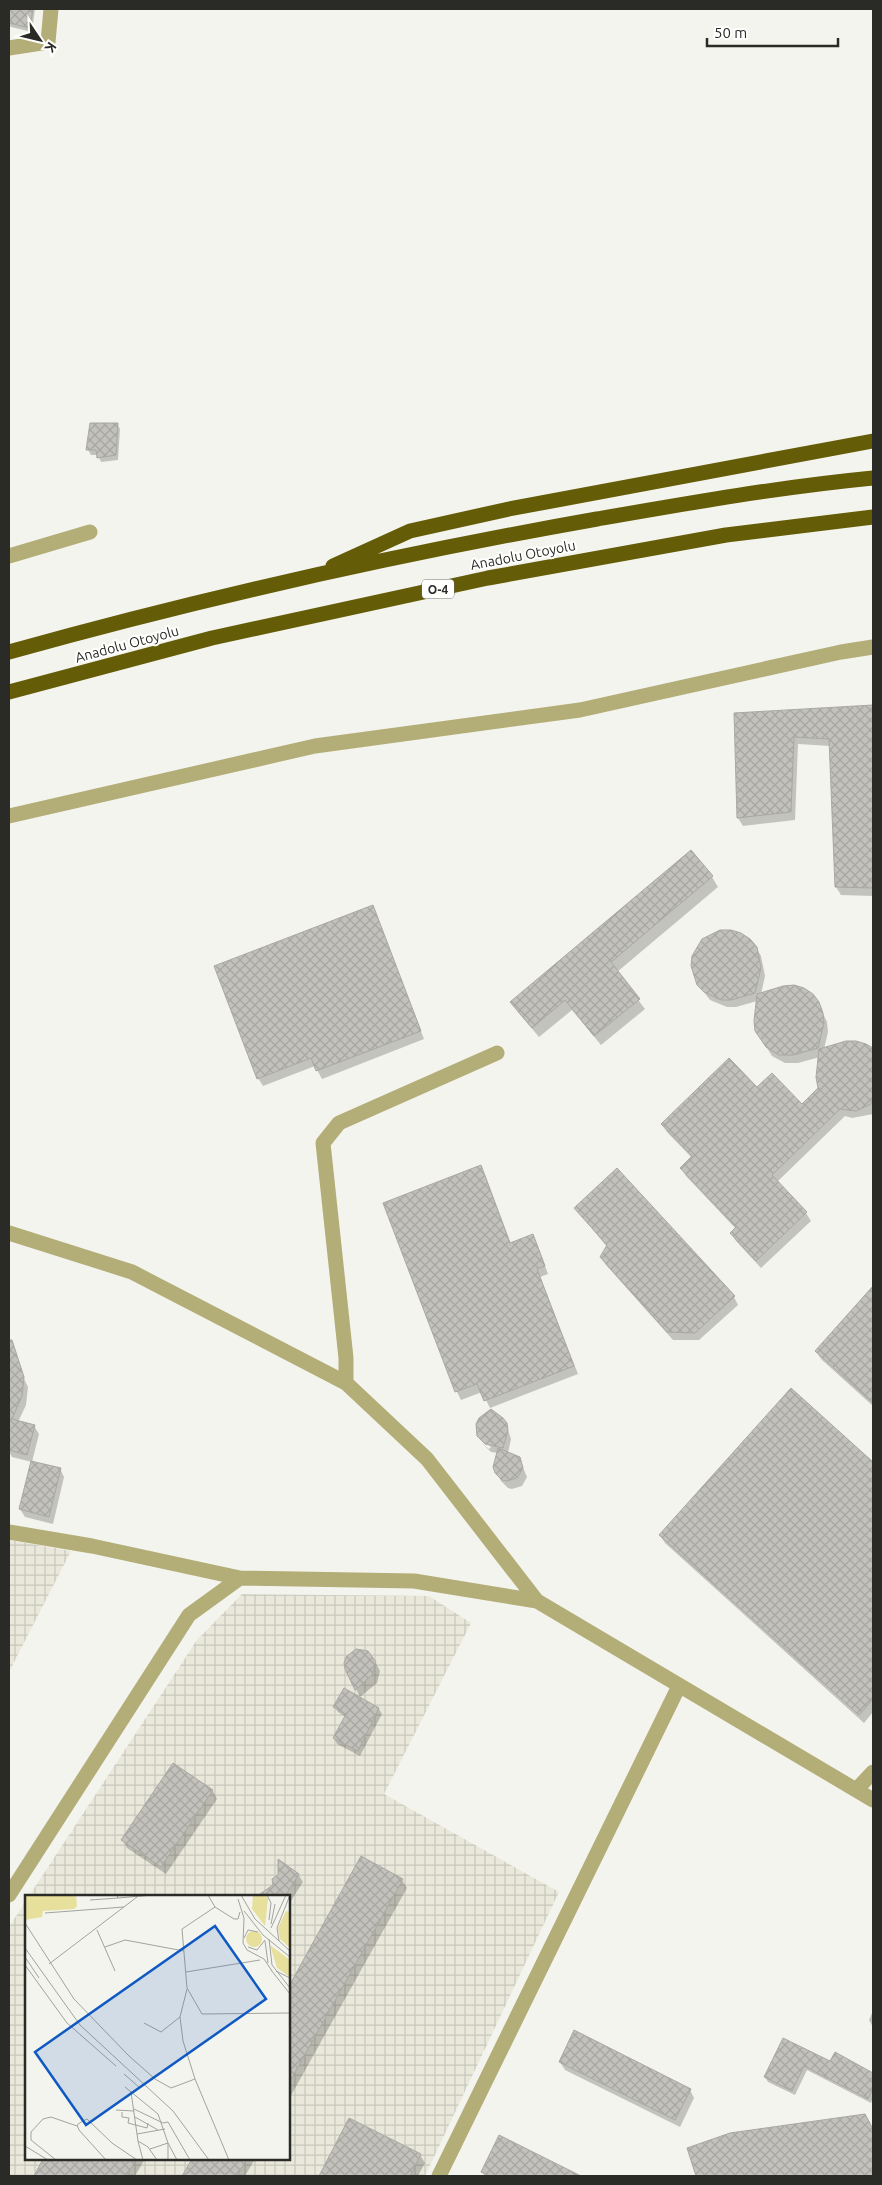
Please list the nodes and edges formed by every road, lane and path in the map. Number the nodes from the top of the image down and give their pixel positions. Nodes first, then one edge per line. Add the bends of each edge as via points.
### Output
1 (52, 9) edge
2 (9, 48) edge
3 (873, 441) edge
4 (873, 478) edge
5 (873, 517) edge
6 (90, 532) dead end
7 (10, 554) edge
8 (307, 578) junction
9 (873, 647) edge
10 (9, 652) edge
11 (9, 692) edge
12 (9, 816) edge
13 (497, 1052) dead end
14 (9, 1233) edge
15 (346, 1384) junction
16 (9, 1532) edge
17 (240, 1578) junction
18 (537, 1601) junction
19 (679, 1686) junction
20 (873, 1772) edge
21 (856, 1790) junction
22 (873, 1800) edge
23 (9, 1895) edge
24 (439, 2176) edge

1 - 2 street via 48,42
3 - 8 highway via 509,509 410,531
4 - 8 highway, Anadolu Otoyolu via 730,496 494,537
5 - 11 highway, Anadolu Otoyolu / O-4 via 726,535 488,578 212,638
6 - 7 street
8 - 10 highway, Anadolu Otoyolu via 106,625
9 - 12 street via 580,710 315,746
13 - 15 street via 340,1123 323,1143
14 - 15 street via 132,1272
15 - 18 street via 427,1458
16 - 17 street
17 - 18 street via 414,1581
17 - 23 street via 188,1615
18 - 19 street
19 - 21 street
19 - 24 street
20 - 21 street
21 - 22 street

